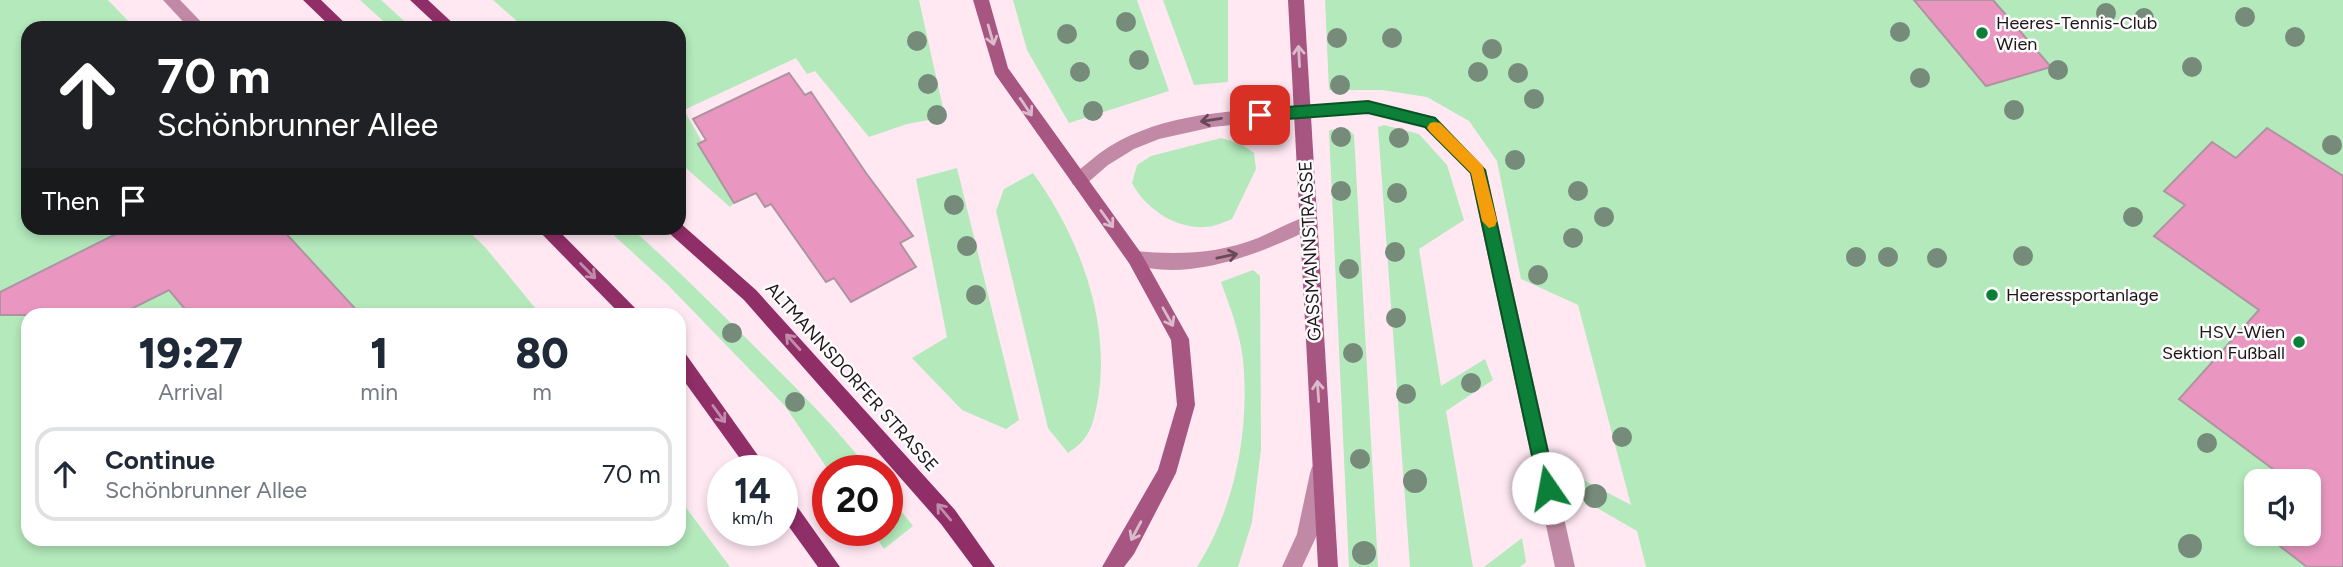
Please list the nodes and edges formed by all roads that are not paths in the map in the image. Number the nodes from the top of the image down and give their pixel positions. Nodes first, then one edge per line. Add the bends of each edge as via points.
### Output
1 (171, 0) edge
2 (311, 0) edge
3 (418, 0) edge
4 (981, 0) edge
5 (1296, 0) edge
6 (192, 21) edge
7 (334, 21) edge
8 (442, 21) edge
9 (1303, 112) junction
10 (1079, 180) junction
11 (1307, 223) junction
12 (552, 235) edge
13 (683, 235) edge
14 (1135, 257) junction
15 (626, 308) edge
16 (686, 369) edge
17 (748, 455) edge
18 (1322, 460) junction
19 (798, 523) edge
20 (830, 567) edge
21 (985, 567) edge
22 (1112, 567) edge
23 (1292, 567) edge
24 (1328, 567) edge
25 (1565, 567) edge

1 - 6 street
2 - 7 main road
3 - 8 main road
4 -> 10 street via 1001,69
9 -> 5 street, GASSMANNSTRASSE
9 -> 10 street via 1177,125 1142,137
9 - 11 street, GASSMANNSTRASSE
9 - 25 street via 1368,107 1429,122 1478,170
10 -> 14 street
14 -> 11 street via 1188,262 1231,256
18 -> 11 street, GASSMANNSTRASSE
12 -> 15 main road
21 -> 13 main road, ALTMANNSDORFER STRASSE via 948,517 750,295
14 -> 22 street via 1180,339 1186,405 1167,473
16 -> 17 main road
18 - 23 street, GASSMANNSTRASSE via 1307,535
18 - 24 street, GASSMANNSTRASSE
19 - 20 main road

